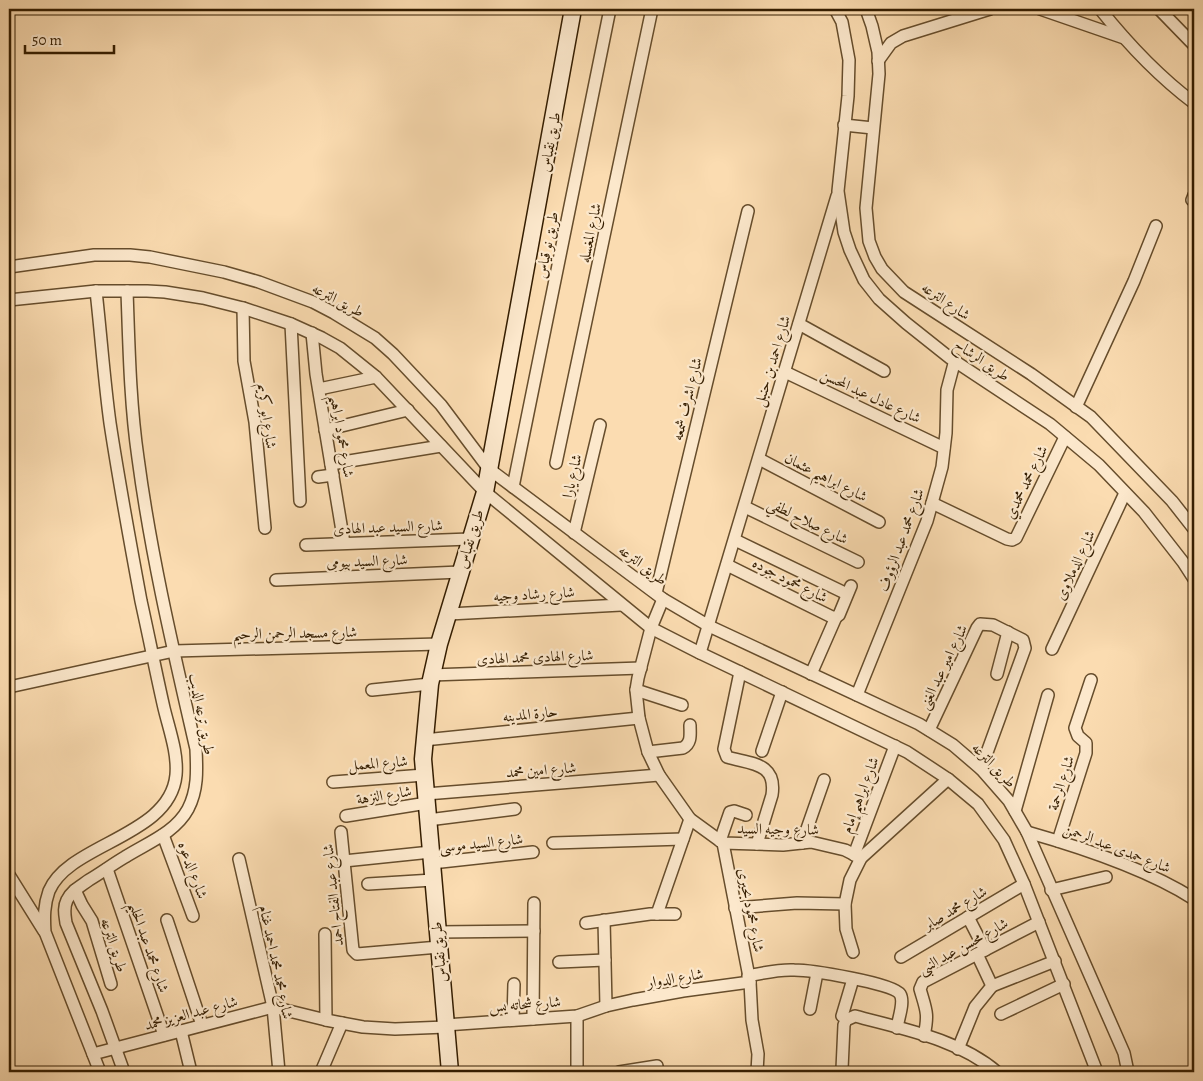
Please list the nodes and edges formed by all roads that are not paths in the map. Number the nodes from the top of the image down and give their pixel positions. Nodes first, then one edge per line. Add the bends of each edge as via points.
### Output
1 (573, 9) edge
2 (610, 9) edge
3 (652, 9) edge
4 (835, 9) edge
5 (866, 9) edge
6 (990, 9) edge
7 (1040, 9) edge
8 (1100, 9) edge
9 (1159, 9) edge
10 (1124, 38) junction
11 (1194, 45) edge
12 (878, 61) junction
13 (1194, 103) edge
14 (848, 125) junction
15 (868, 128) junction
16 (838, 192) junction
17 (748, 211) dead end
18 (1156, 226) dead end
19 (9, 267) edge
20 (96, 291) junction
21 (126, 291) junction
22 (9, 300) edge
23 (243, 308) junction
24 (291, 324) junction
25 (799, 324) junction
26 (312, 333) junction
27 (955, 360) junction
28 (884, 371) dead end
29 (785, 372) junction
30 (376, 377) junction
31 (318, 390) junction
32 (1076, 407) junction
33 (408, 410) junction
34 (600, 426) dead end
35 (325, 430) junction
36 (1065, 437) junction
37 (441, 446) junction
38 (944, 448) junction
39 (759, 459) junction
40 (556, 463) dead end
41 (489, 469) junction
42 (332, 470) junction
43 (318, 477) dead end
44 (513, 487) junction
45 (485, 492) junction
46 (1125, 493) junction
47 (300, 501) dead end
48 (932, 503) junction
49 (745, 507) junction
50 (879, 522) dead end
51 (265, 528) dead end
52 (1194, 530) edge
53 (574, 533) junction
54 (470, 539) junction
55 (735, 540) junction
56 (344, 543) junction
57 (306, 544) dead end
58 (858, 562) dead end
59 (727, 565) junction
60 (460, 572) junction
61 (1194, 579) edge
62 (276, 580) dead end
63 (659, 596) junction
64 (621, 605) junction
65 (449, 614) junction
66 (836, 617) junction
67 (709, 626) junction
68 (651, 628) junction
69 (1012, 634) junction
70 (439, 644) junction
71 (1052, 649) dead end
72 (171, 651) junction
73 (700, 653) junction
74 (154, 654) junction
75 (641, 668) junction
76 (740, 672) junction
77 (811, 674) junction
78 (996, 674) dead end
79 (431, 680) junction
80 (1091, 680) dead end
81 (9, 687) edge
82 (372, 690) dead end
83 (636, 690) junction
84 (782, 692) junction
85 (857, 695) junction
86 (1048, 695) dead end
87 (682, 705) dead end
88 (639, 718) junction
89 (690, 725) dead end
90 (929, 730) junction
91 (424, 740) junction
92 (895, 746) junction
93 (762, 751) dead end
94 (648, 752) junction
95 (981, 769) junction
96 (424, 775) junction
97 (659, 775) junction
98 (948, 779) junction
99 (824, 780) dead end
100 (334, 782) dead end
101 (427, 806) junction
102 (515, 809) dead end
103 (1015, 812) junction
104 (746, 815) dead end
105 (346, 816) dead end
106 (690, 819) junction
107 (341, 832) dead end
108 (1027, 832) junction
109 (164, 835) junction
110 (683, 839) junction
111 (1058, 841) junction
112 (721, 842) junction
113 (553, 843) dead end
114 (802, 843) junction
115 (757, 844) junction
116 (533, 852) dead end
117 (857, 856) junction
118 (432, 858) junction
119 (239, 859) dead end
120 (344, 861) junction
121 (107, 869) junction
122 (9, 875) edge
123 (1106, 877) dead end
124 (434, 880) junction
125 (368, 884) dead end
126 (1024, 884) junction
127 (75, 890) junction
128 (1051, 890) junction
129 (1194, 899) edge
130 (534, 903) dead end
131 (845, 904) junction
132 (735, 908) junction
133 (657, 914) junction
134 (675, 914) dead end
135 (193, 916) dead end
136 (968, 918) junction
137 (167, 920) dead end
138 (604, 920) junction
139 (1039, 922) junction
140 (586, 923) dead end
141 (534, 931) junction
142 (45, 932) junction
143 (325, 934) dead end
144 (438, 939) junction
145 (853, 952) dead end
146 (981, 952) junction
147 (901, 957) dead end
148 (605, 960) junction
149 (1055, 961) junction
150 (559, 962) dead end
151 (817, 972) junction
152 (749, 979) junction
153 (853, 979) junction
154 (111, 984) dead end
155 (514, 984) dead end
156 (1064, 984) junction
157 (992, 986) junction
158 (606, 1006) junction
159 (273, 1007) junction
160 (810, 1009) dead end
161 (1000, 1014) dead end
162 (577, 1016) junction
163 (842, 1016) dead end
164 (533, 1019) junction
165 (326, 1020) junction
166 (514, 1020) junction
167 (342, 1023) junction
168 (202, 1025) junction
169 (445, 1026) junction
170 (897, 1028) junction
171 (181, 1030) junction
172 (164, 1035) junction
173 (924, 1036) junction
174 (958, 1049) junction
175 (105, 1051) junction
176 (983, 1062) junction
177 (657, 1066) dead end
178 (99, 1069) edge
179 (842, 1069) dead end
180 (87, 1072) edge
181 (124, 1072) edge
182 (191, 1072) edge
183 (279, 1072) edge
184 (321, 1072) edge
185 (450, 1072) edge
186 (577, 1072) edge
187 (619, 1072) edge
188 (757, 1072) edge
189 (976, 1072) edge
190 (997, 1072) edge
191 (1097, 1072) edge
192 (1128, 1072) edge

1 - 41 street, طريق نقباس
2 - 44 street, طريق نو قياس
3 - 40 street, شارع المغسله
4 - 14 street via 842,22 849,60
5 - 12 street, شارع الترعه
6 - 12 street via 903,36 891,43
7 - 10 street
8 - 10 street
9 - 11 street
10 - 13 street via 1149,65
12 - 15 street, شارع الترعه via 879,74
14 - 15 street
14 - 16 street, طريق الرشاح
15 - 32 street, شارع الترعه via 866,226 869,242 882,269 904,292
16 - 25 street, شارع احمد بن حنبل
16 - 27 street, طريق الرشاح via 844,232 864,280 879,299 906,323
17 - 63 street, شارع اشرف شمعه
18 - 32 street
19 - 41 street, طريق الترعه via 94,255 150,257 224,272 313,302 375,338 393,354 441,406
20 - 21 street
20 - 22 street
20 - 74 street via 110,421 128,534
21 - 23 street via 180,294
21 - 72 street, طريق ترعه الديب via 138,459
23 - 24 street
23 - 51 street, شارع ابو كريم via 244,361 255,422
24 - 26 street
24 - 47 street
25 - 28 street
25 - 29 street, شارع احمد بن حنبل
26 - 30 street via 340,348
26 - 31 street, شارع محمود ابراهيم
27 - 36 street, طريق الرشاح
27 - 38 street, شارع محمد عبد الرؤوف via 947,390
29 - 38 street, شارع عادل عبد المحسن
29 - 39 street, شارع احمد بن حنبل
30 - 31 street
30 - 33 street
31 - 35 street, شارع محمود ابراهيم
32 - 52 street, شارع الترعه via 1116,442
33 - 35 street
33 - 37 street
34 - 53 street, شارع يارا
35 - 42 street, شارع محمود ابراهيم
36 - 46 street, طريق الرشاح via 1099,465
36 - 48 street, شارع محمد محمدي via 1016,538 1012,540
37 - 42 street
37 - 45 street
38 - 48 street, شارع محمد عبد الرؤوف
39 - 49 street, شارع احمد بن حنبل
39 - 50 street, شارع ابراهيم عثمان
41 - 44 street, طريق الترعه
41 - 45 street, طريق نقباس
42 - 43 street
42 - 56 street, شارع محمود ابراهيم
44 - 53 street, طريق الترعه
45 - 54 street, طريق نقباس
45 - 64 street
46 - 61 street, طريق الرشاح via 1144,512
46 - 71 street, شارع الدملاوى
48 - 85 street, شارع محمد عبد الرؤوف
49 - 55 street, شارع احمد بن حنبل
49 - 58 street, شارع صلاح لطفي
53 - 63 street, طريق الترعه
54 - 56 street, شارع السيد عبد الهادى
54 - 60 street, طريق نقباس
55 - 59 street, شارع احمد بن حنبل
55 - 66 street, شارع محمود جوده via 849,590
56 - 57 street, شارع السيد عبد الهادى
59 - 66 street, شارع محمود جوده
59 - 67 street, شارع احمد بن حنبل
60 - 62 street, شارع السيد بيومى
60 - 65 street, طريق نقباس
63 - 67 street, طريق الترعه
63 - 68 street, شارع اشرف شمعه
64 - 65 street, شارع رشاد وجيه
64 - 68 street
65 - 70 street, طريق نقباس
66 - 77 street
67 - 73 street, شارع احمد بن حنبل
67 - 77 street, طريق الترعه
68 - 73 street
68 - 75 street, شارع اشرف شمعه
69 - 78 street
69 - 90 street, شارع امير عبد الغنى via 986,623 980,624
69 - 95 street via 1023,640 1025,648
70 - 72 street, شارع مسجد الرحمن الرحيم
70 - 79 street, طريق نقباس
72 - 74 street, شارع مسجد الرحمن الرحيم
72 - 109 street, طريق ترعه الديب via 196,749 197,770 195,792 187,810
73 - 76 street
74 - 81 street, شارع مسجد الرحمن الرحيم
74 - 142 street via 174,750 176,775 172,791 161,808 145,822 62,872 50,890 44,910
75 - 79 street, شارع الهادى محمد الهادى
75 - 83 street, شارع اشرف شمعه
76 - 84 street
76 - 115 street via 724,749 727,757 759,764 772,780
77 - 85 street, طريق الترعه
79 - 82 street, شارع الهادى محمد الهادى
79 - 91 street, طريق نقباس
80 - 111 street, شارع الرحمة via 1076,728 1078,736 1086,742 1086,753
83 - 87 street
83 - 88 street, شارع اشرف شمعه
84 - 92 street
84 - 93 street
85 - 90 street, طريق الترعه
86 - 103 street
88 - 91 street, حارة المدينه
88 - 94 street, شارع اشرف شمعه
89 - 94 street via 687,746
90 - 95 street, طريق الترعه
91 - 96 street, طريق نقباس
92 - 98 street
92 - 117 street, شارع ابراهيم إمام
94 - 97 street, شارع اشرف شمعه
95 - 103 street, طريق الترعه
96 - 100 street, شارع المعمل
96 - 101 street, طريق نقباس
97 - 101 street, شارع امين محمد
97 - 106 street, شارع اشرف شمعه
98 - 117 street
98 - 126 street via 978,804 1004,840
99 - 114 street
101 - 102 street
101 - 105 street, شارع النزهة
101 - 118 street, طريق نقباس
103 - 108 street, طريق الترعه
104 - 112 street via 730,812
106 - 110 street
106 - 112 street, شارع اشرف شمعه
107 - 120 street, شارع عبد الفتاح احمد
108 - 111 street, شارع حمدى عبد الرحمن
108 - 128 street, طريق الترعه
109 - 121 street, طريق ترعه الديب
109 - 135 street, شارع الدعوه
110 - 113 street
110 - 133 street
111 - 129 street, شارع حمدى عبد الرحمن via 1146,873
112 - 115 street, شارع وجيه السيد
112 - 132 street, شارع محمود بحيرى
114 - 115 street, شارع وجيه السيد
114 - 117 street, شارع وجيه السيد via 821,844
116 - 118 street, شارع السيد موسى
117 - 131 street, شارع ابراهيم إمام
118 - 120 street, شارع السيد موسى
118 - 124 street, طريق نقباس
119 - 159 street, شارع محمد محمد احمد غنام
120 - 144 street, شارع عبد الفتاح احمد via 352,948 357,954
121 - 127 street, طريق ترعه الديب
121 - 172 street, شارع محمد عبد الحليم
122 - 142 street
123 - 128 street
124 - 125 street
124 - 144 street, طريق نقباس
126 - 136 street, شارع محمد صابر
126 - 139 street
127 - 154 street, طريق الترعه via 92,921
127 - 175 street via 64,909 66,923
128 - 192 street, طريق الترعه via 1124,1053
130 - 141 street
131 - 132 street via 797,903
131 - 145 street, شارع ابراهيم إمام via 846,929
132 - 152 street, شارع محمود بحيرى
133 - 134 street
133 - 138 street
136 - 146 street
136 - 147 street, شارع محمد صابر
137 - 168 street
138 - 140 street
138 - 148 street
139 - 146 street, شارع محسن عبد النبى
139 - 149 street
141 - 144 street
141 - 164 street
142 - 175 street
143 - 165 street
144 - 169 street, طريق نقباس
146 - 157 street
146 - 173 street, شارع محسن عبد النبى via 923,982 920,989 928,1016
148 - 150 street
148 - 158 street
149 - 156 street
149 - 157 street
151 - 152 street, شارع الدوار via 771,971
151 - 153 street, شارع الدوار
151 - 160 street
152 - 158 street, شارع الدوار
152 - 188 street, شارع محمود بحيرى via 758,1054
153 - 163 street
153 - 170 street, شارع الدوار via 898,991 902,1000
155 - 166 street
156 - 161 street
156 - 191 street
157 - 174 street via 975,1007
158 - 162 street, شارع شحاته يس
159 - 165 street, شارع شحاته يس
159 - 168 street, شارع عبد العزيز محمد
159 - 183 street, شارع محمد محمد احمد غنام
162 - 164 street, شارع شحاته يس
162 - 186 street
164 - 166 street, شارع شحاته يس
165 - 167 street, شارع شحاته يس
166 - 169 street, شارع شحاته يس
167 - 169 street, شارع شحاته يس via 395,1029
167 - 184 street
168 - 171 street, شارع عبد العزيز محمد
169 - 185 street, طريق نقباس
170 - 173 street
170 - 179 street via 851,1016 844,1025
171 - 172 street, شارع عبد العزيز محمد
171 - 182 street
172 - 175 street, شارع عبد العزيز محمد
173 - 174 street
174 - 176 street
175 - 178 street
175 - 181 street
176 - 189 street
176 - 190 street
177 - 187 street
178 - 180 street

